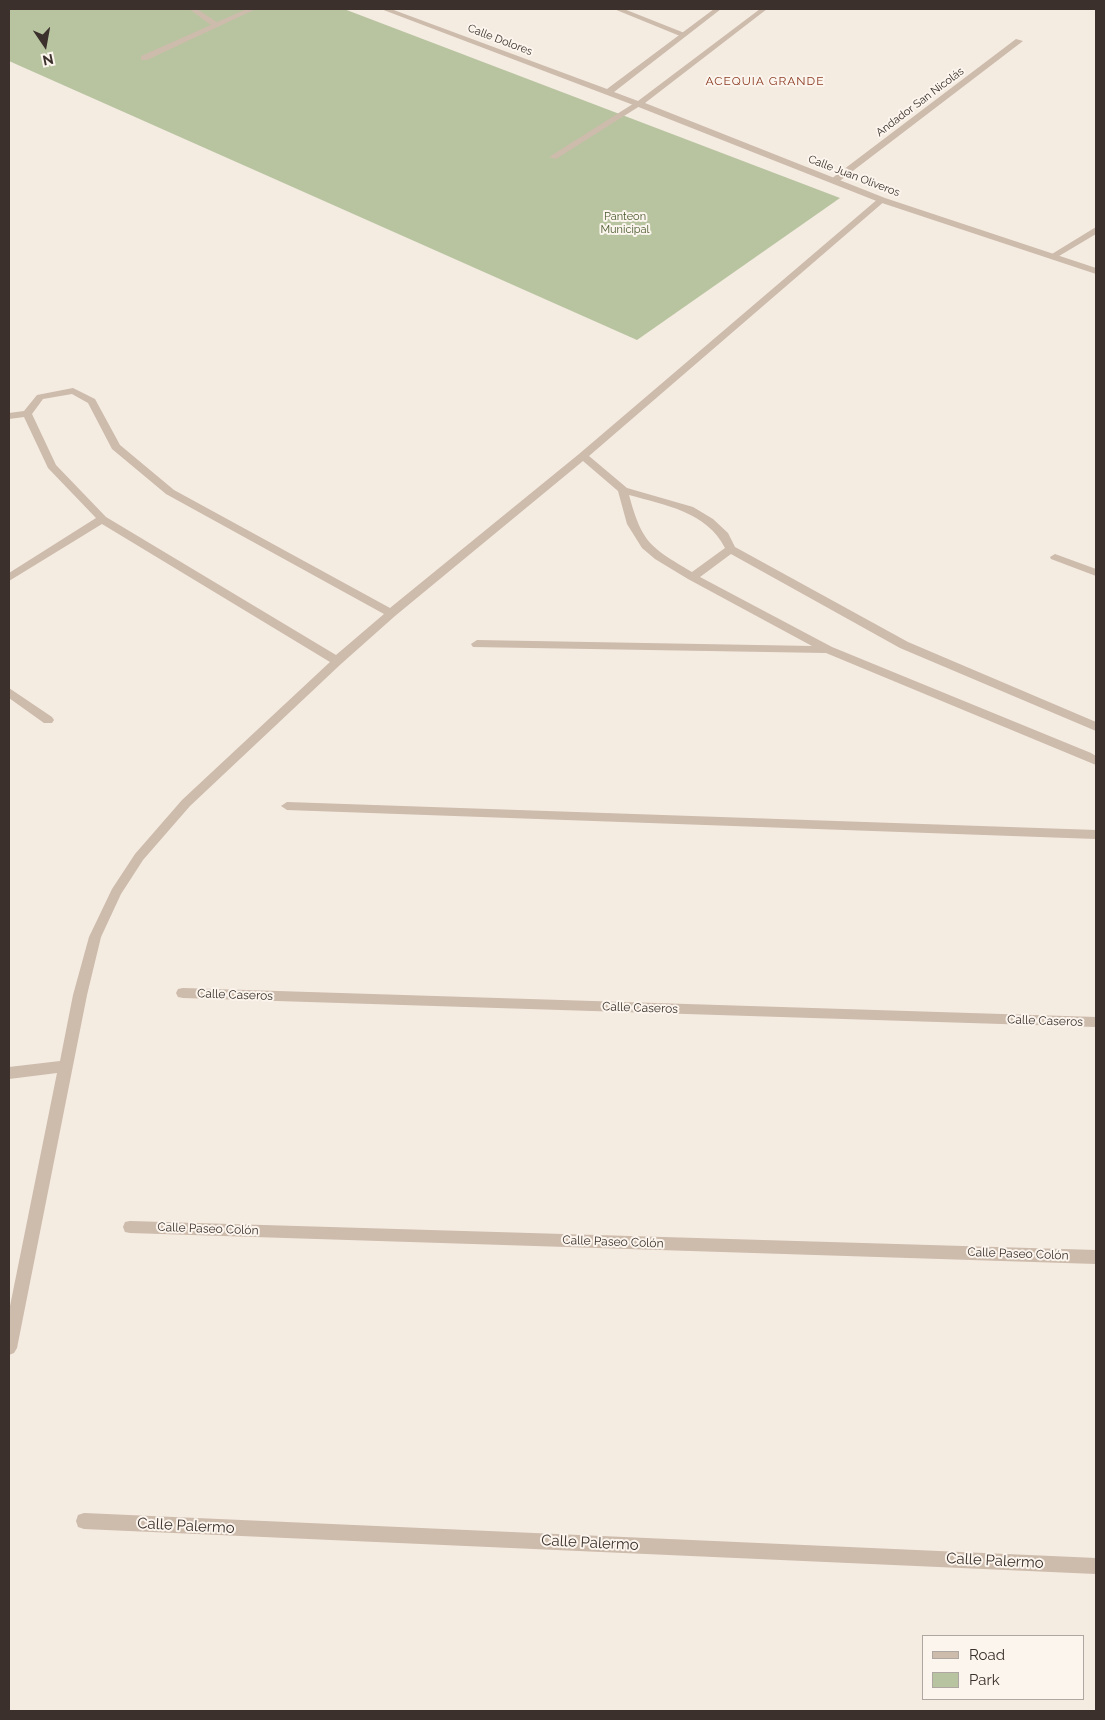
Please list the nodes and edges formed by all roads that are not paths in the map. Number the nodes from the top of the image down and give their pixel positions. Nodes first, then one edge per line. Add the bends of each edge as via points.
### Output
1 (194, 9) edge
2 (252, 9) edge
3 (385, 9) edge
4 (618, 9) edge
5 (718, 9) edge
6 (764, 9) edge
7 (216, 25) junction
8 (683, 34) junction
9 (1019, 41) dead end
10 (144, 58) dead end
11 (607, 93) junction
12 (639, 104) junction
13 (553, 156) dead end
14 (834, 181) junction
15 (882, 200) junction
16 (1096, 230) edge
17 (1051, 257) junction
18 (1096, 271) edge
19 (27, 414) junction
20 (9, 416) edge
21 (583, 456) junction
22 (623, 490) junction
23 (102, 519) junction
24 (732, 549) junction
25 (1055, 557) dead end
26 (1096, 573) edge
27 (692, 577) junction
28 (9, 578) edge
29 (391, 613) junction
30 (477, 644) dead end
31 (828, 650) junction
32 (337, 661) junction
33 (9, 692) edge
34 (48, 720) dead end
35 (1096, 727) edge
36 (1096, 762) edge
37 (287, 806) dead end
38 (1096, 835) edge
39 (183, 993) dead end
40 (1096, 1022) edge
41 (67, 1066) junction
42 (9, 1073) edge
43 (130, 1227) dead end
44 (1096, 1256) edge
45 (9, 1348) edge
46 (84, 1521) dead end
47 (1096, 1566) edge

1 - 7 street
2 - 7 street
3 - 11 street, Calle Dolores
4 - 8 street
5 - 8 street
6 - 12 street
7 - 10 street
8 - 11 street
9 - 14 street, Andador San Nicolás
11 - 12 street, Calle Juan Oliveros
12 - 13 street
12 - 14 street, Calle Juan Oliveros
14 - 15 street, Calle Juan Oliveros
15 - 17 street, Calle Juan Oliveros
15 - 21 street
16 - 17 street
17 - 18 street, Calle Juan Oliveros
19 - 20 street
19 - 23 street via 52,466
19 - 29 street via 40,397 73,391 92,401 116,447 170,492
21 - 22 street
21 - 29 street
22 - 24 street via 689,509 710,521
22 - 27 street via 632,524 646,546
23 - 28 street
23 - 32 street
24 - 27 street
24 - 35 street via 904,645
25 - 26 street
27 - 31 street
29 - 32 street
30 - 31 street
31 - 36 street
32 - 41 street via 186,803 139,858 116,892 95,937
33 - 34 street
37 - 38 street
39 - 40 street, Calle Caseros
41 - 42 street
41 - 45 street
43 - 44 street, Calle Paseo Colón
46 - 47 street, Calle Palermo

